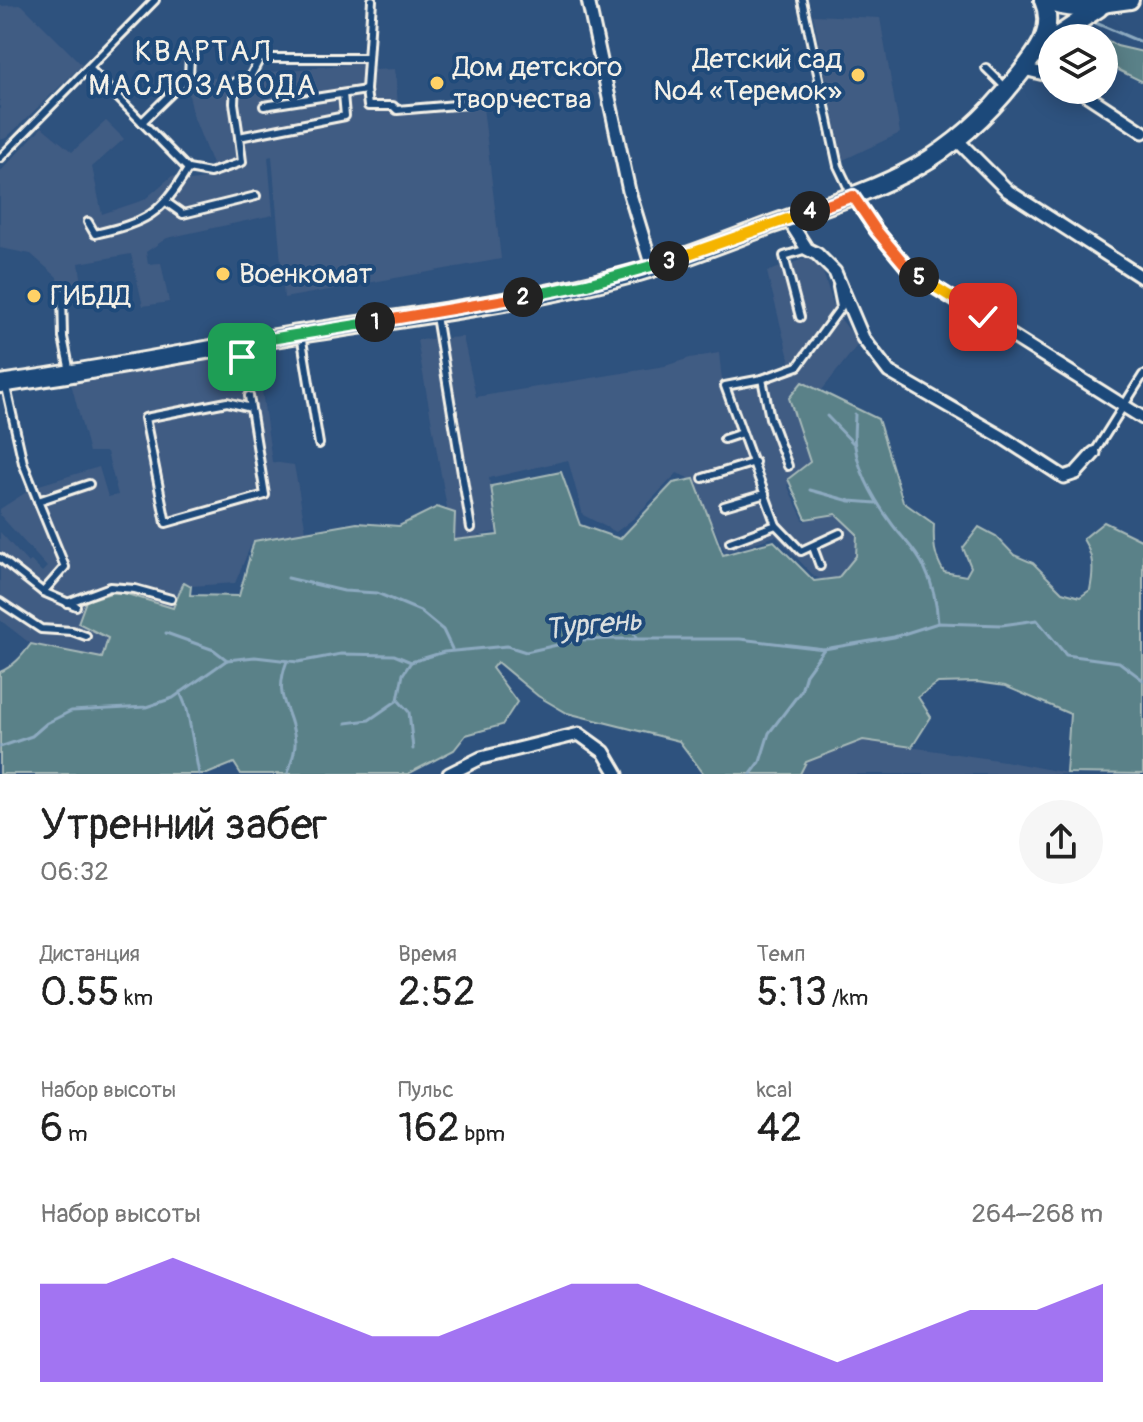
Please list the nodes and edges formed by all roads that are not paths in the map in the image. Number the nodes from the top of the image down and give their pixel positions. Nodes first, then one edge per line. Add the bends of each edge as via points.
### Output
1 (155, 0) edge
2 (372, 0) edge
3 (588, 0) edge
4 (802, 0) edge
5 (1043, 0) edge
6 (1130, 0) edge
7 (1108, 3) edge
8 (1049, 24) edge
9 (1076, 24) edge
10 (1038, 53) edge
11 (190, 57) dead end
12 (367, 58) junction
13 (89, 68) junction
14 (986, 68) dead end
15 (1024, 69) junction
16 (1038, 72) edge
17 (366, 90) junction
18 (1008, 90) junction
19 (343, 94) junction
20 (468, 104) dead end
21 (1100, 104) edge
22 (264, 106) dead end
23 (142, 122) junction
24 (1143, 132) edge
25 (239, 137) junction
26 (958, 141) junction
27 (0, 158) edge
28 (188, 169) junction
29 (256, 196) dead end
30 (853, 196) junction
31 (166, 202) junction
32 (788, 219) junction
33 (88, 222) dead end
34 (807, 249) junction
35 (652, 267) junction
36 (835, 272) junction
37 (1143, 278) edge
38 (62, 292) dead end
39 (435, 313) junction
40 (800, 317) dead end
41 (301, 334) junction
42 (240, 344) junction
43 (70, 374) junction
44 (1143, 375) edge
45 (245, 376) dead end
46 (762, 379) junction
47 (2, 384) edge
48 (249, 396) dead end
49 (1123, 406) junction
50 (251, 408) junction
51 (1143, 418) edge
52 (742, 433) junction
53 (724, 439) dead end
54 (319, 444) dead end
55 (1094, 453) joint
56 (755, 462) junction
57 (788, 466) dead end
58 (703, 478) dead end
59 (89, 484) dead end
60 (765, 494) junction
61 (38, 501) junction
62 (724, 506) dead end
63 (776, 525) junction
64 (471, 528) dead end
65 (840, 533) dead end
66 (730, 542) dead end
67 (813, 547) junction
68 (0, 558) edge
69 (820, 566) dead end
70 (43, 592) junction
71 (171, 599) dead end
72 (0, 602) edge
73 (67, 603) junction
74 (76, 606) dead end
75 (86, 636) dead end
76 (449, 774) edge
77 (617, 774) edge

1 - 13 lane
2 - 12 lane
3 - 35 street via 629,191
4 - 30 lane via 838,166
5 - 7 street via 1068,7
5 - 8 street
6 - 7 street
7 - 9 street
10 - 15 street
11 - 23 lane via 189,76
12 - 17 lane
12 - 25 lane via 260,58 250,77 235,82
13 - 23 lane
13 - 27 lane
14 - 18 lane
15 - 16 street
15 - 18 street
17 - 19 lane
17 - 20 lane via 368,106 397,110
18 - 26 street
19 - 22 lane
19 - 25 lane via 345,116
21 - 24 street
23 - 28 lane
25 - 28 lane via 242,162 210,173
26 - 30 street via 907,174
26 - 37 street via 1008,191
28 - 31 lane
29 - 31 lane via 183,214
30 - 32 street
30 - 49 street via 912,273
31 - 33 lane via 136,224 95,234
32 - 34 street
32 - 35 street
34 - 36 street
34 - 40 lane via 784,256
35 - 39 street
36 - 46 lane via 841,307 798,366
36 - 55 street via 863,338 889,372 1064,477 1076,473
38 - 43 lane
39 - 41 street
39 - 64 lane
41 - 42 street
41 - 54 lane
42 - 43 street
42 - 45 lane
43 - 47 street
44 - 49 lane
46 - 52 lane via 725,386
46 - 57 lane
47 - 61 lane
48 - 50 lane
49 - 51 street
49 - 55 lane
50 - 50 lane via 265,495 166,523 145,418 227,402
52 - 53 lane
52 - 56 lane
56 - 58 lane
56 - 60 lane
59 - 61 lane
60 - 62 lane
60 - 63 lane
61 - 70 lane via 65,567
63 - 66 lane
63 - 67 lane via 801,551
65 - 67 lane
67 - 69 lane
68 - 70 lane
70 - 73 lane
71 - 73 lane via 110,587
72 - 75 lane via 41,629
73 - 74 lane
76 - 77 street via 481,758 579,734 604,752

